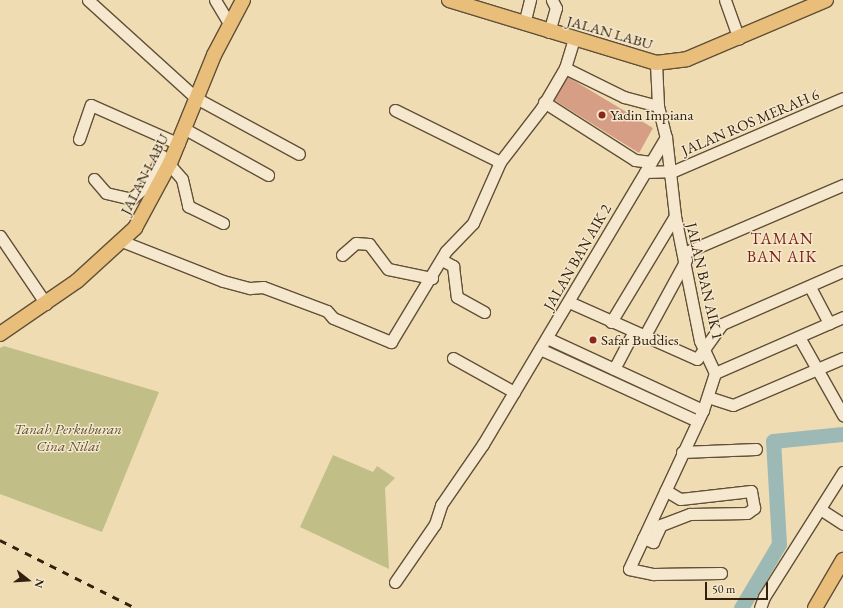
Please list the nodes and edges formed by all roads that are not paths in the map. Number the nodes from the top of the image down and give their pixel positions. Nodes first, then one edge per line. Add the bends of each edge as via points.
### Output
1 (88, 0) edge
2 (214, 0) edge
3 (243, 0) edge
4 (451, 0) edge
5 (530, 0) edge
6 (552, 0) edge
7 (725, 0) edge
8 (826, 0) edge
9 (229, 23) junction
10 (524, 24) junction
11 (550, 32) junction
12 (574, 39) junction
13 (739, 39) junction
14 (656, 63) junction
15 (565, 68) junction
16 (196, 98) junction
17 (843, 98) edge
18 (544, 102) junction
19 (658, 106) junction
20 (394, 110) dead end
21 (185, 129) junction
22 (666, 137) junction
23 (79, 139) dead end
24 (179, 144) junction
25 (299, 154) dead end
26 (500, 162) junction
27 (651, 162) junction
28 (170, 163) junction
29 (644, 172) junction
30 (669, 172) junction
31 (268, 175) dead end
32 (94, 179) dead end
33 (843, 185) edge
34 (675, 216) junction
35 (223, 223) dead end
36 (0, 236) edge
37 (124, 242) junction
38 (342, 255) dead end
39 (685, 257) junction
40 (442, 260) junction
41 (843, 271) edge
42 (432, 278) junction
43 (810, 287) junction
44 (569, 302) junction
45 (46, 304) junction
46 (484, 312) dead end
47 (843, 317) edge
48 (611, 322) junction
49 (829, 323) junction
50 (633, 332) junction
51 (0, 334) edge
52 (644, 337) junction
53 (799, 337) junction
54 (547, 338) junction
55 (540, 349) junction
56 (705, 350) junction
57 (453, 358) dead end
58 (843, 358) edge
59 (614, 369) junction
60 (815, 370) junction
61 (715, 373) junction
62 (514, 392) junction
63 (708, 397) junction
64 (703, 410) junction
65 (843, 415) edge
66 (697, 421) junction
67 (756, 449) dead end
68 (682, 452) junction
69 (843, 472) edge
70 (665, 490) junction
71 (680, 499) junction
72 (820, 509) junction
73 (690, 514) junction
74 (843, 524) edge
75 (643, 538) junction
76 (843, 560) edge
77 (721, 573) dead end
78 (395, 582) dead end
79 (760, 608) edge
80 (815, 608) edge

1 - 16 street
2 - 9 street
3 - 9 main road, JALAN LABU
4 - 10 main road, JALAN LABU
5 - 10 street
6 - 11 street via 556,8
7 - 13 street
8 - 13 main road, JALAN LABU
9 - 16 main road, JALAN LABU
10 - 11 main road, JALAN LABU
11 - 12 main road, JALAN LABU
12 - 14 main road, JALAN LABU
12 - 15 street
13 - 14 main road, JALAN LABU via 687,59
14 - 19 street, JALAN BAN AIK 1
15 - 18 street
15 - 19 street via 624,97
16 - 21 main road, JALAN LABU
16 - 25 street
17 - 30 street, JALAN ROS MERAH 6
18 - 26 street
18 - 27 street via 635,160
19 - 22 street, JALAN BAN AIK 1
20 - 26 street
21 - 24 main road, JALAN LABU
21 - 31 street
22 - 27 street, JALAN BAN AIK 2
22 - 30 street, JALAN BAN AIK 1
23 - 24 street via 91,105
24 - 28 main road, JALAN LABU
26 - 40 street via 473,223
27 - 29 street, JALAN BAN AIK 2
28 - 32 street via 165,157 159,157 146,186 131,199 106,193
28 - 35 street via 182,179 188,206
28 - 37 main road, JALAN LABU via 155,196
29 - 30 street
29 - 44 street, JALAN BAN AIK 2
30 - 34 street, JALAN BAN AIK 1
33 - 39 street
34 - 39 street, JALAN BAN AIK 1
34 - 48 street
36 - 45 street
37 - 42 street via 222,281 250,288 263,287 327,311 333,318 385,342 395,338
37 - 45 main road, JALAN LABU
38 - 42 street via 356,243 369,244 388,269
39 - 52 street
39 - 56 street, JALAN BAN AIK 1
40 - 42 street
40 - 46 street via 453,266 457,297
41 - 43 street
43 - 49 street
43 - 56 street via 722,324
44 - 48 street
44 - 54 street, JALAN BAN AIK 2
45 - 51 main road, JALAN LABU
47 - 49 street
48 - 50 street
49 - 53 street
50 - 52 street
50 - 59 street
52 - 56 street via 692,359
53 - 60 street
53 - 61 street
54 - 55 street, JALAN BAN AIK 2
54 - 59 street
55 - 62 street, JALAN BAN AIK 2
55 - 66 street
56 - 61 street, JALAN BAN AIK 1
57 - 62 street
58 - 60 street
59 - 64 street
60 - 63 street via 733,405
60 - 65 street
61 - 63 street
62 - 78 street, JALAN BAN AIK 2 via 441,505 435,524
63 - 64 street
64 - 66 street
66 - 68 street
67 - 68 street
68 - 70 street
69 - 72 street
70 - 71 street
70 - 75 street
71 - 73 street
71 - 73 street via 752,491 754,508 747,513
72 - 74 street
72 - 79 street via 764,597
73 - 75 street via 661,525 653,542
75 - 77 street via 629,569 653,574
76 - 80 main road

